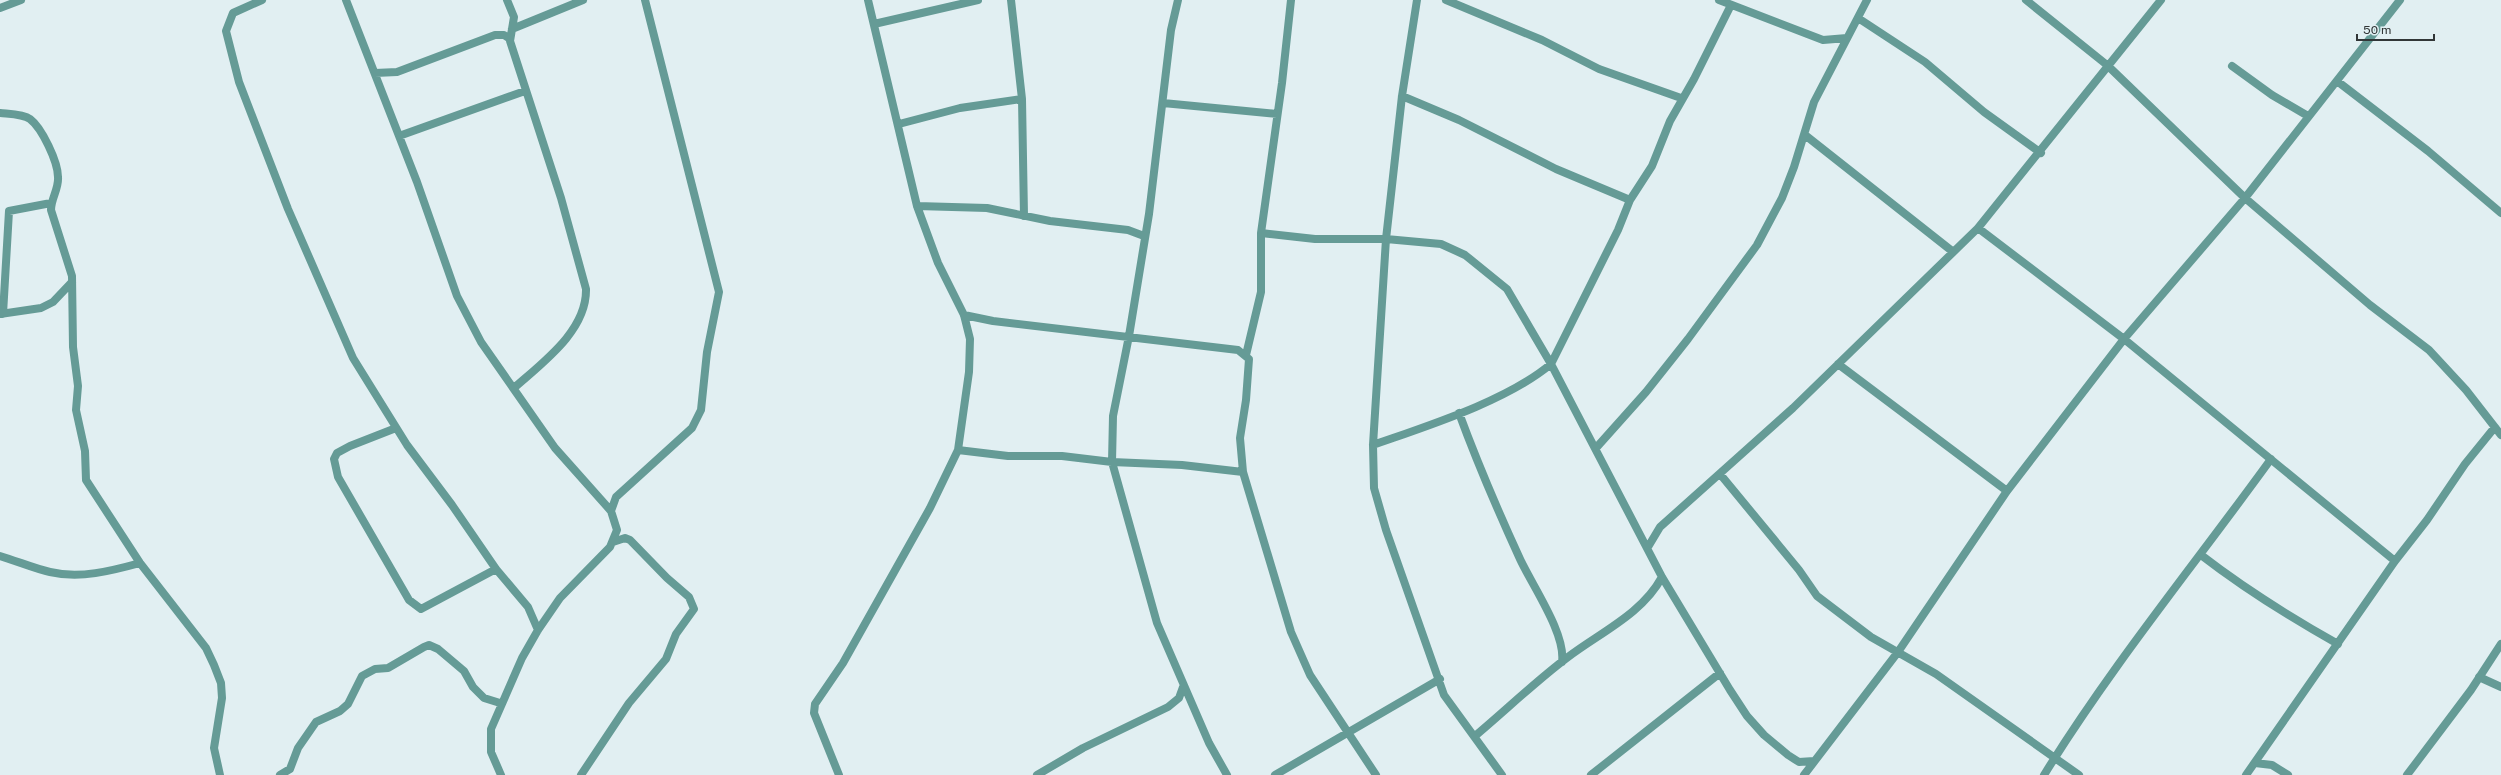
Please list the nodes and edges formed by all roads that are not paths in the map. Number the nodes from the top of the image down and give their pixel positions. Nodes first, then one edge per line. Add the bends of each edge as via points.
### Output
1 (21, 0) edge
2 (262, 0) edge
3 (346, 0) edge
4 (507, 0) edge
5 (583, 0) edge
6 (645, 0) edge
7 (868, 0) edge
8 (978, 0) edge
9 (1012, 0) edge
10 (1178, 0) edge
11 (1291, 0) edge
12 (1417, 0) edge
13 (1446, 0) edge
14 (1719, 0) edge
15 (1867, 0) edge
16 (2026, 0) edge
17 (2161, 0) edge
18 (2400, 0) edge
19 (1731, 5) junction
20 (0, 8) edge
21 (1858, 18) junction
22 (874, 24) junction
23 (512, 29) junction
24 (1847, 38) junction
25 (510, 39) junction
26 (2107, 65) junction
27 (2232, 66) dead end
28 (375, 73) junction
29 (2337, 81) junction
30 (525, 91) junction
31 (1402, 96) junction
32 (1681, 98) junction
33 (1022, 99) junction
34 (1163, 103) junction
35 (0, 113) edge
36 (1277, 114) junction
37 (2308, 116) junction
38 (898, 124) junction
39 (1805, 135) junction
40 (399, 136) junction
41 (2041, 153) junction
42 (2245, 198) junction
43 (1630, 200) junction
44 (51, 203) junction
45 (918, 206) junction
46 (2501, 213) edge
47 (1024, 216) junction
48 (1978, 228) junction
49 (1260, 233) junction
50 (1144, 236) junction
51 (1386, 239) junction
52 (1952, 252) junction
53 (72, 282) junction
54 (1, 314) edge
55 (964, 314) junction
56 (1129, 336) junction
57 (2124, 338) junction
58 (1246, 356) junction
59 (1551, 364) junction
60 (1838, 364) junction
61 (514, 388) junction
62 (1459, 413) junction
63 (2495, 427) junction
64 (396, 428) junction
65 (2501, 435) edge
66 (1373, 445) junction
67 (1596, 448) junction
68 (958, 450) junction
69 (2271, 459) junction
70 (1112, 462) junction
71 (1243, 472) junction
72 (1720, 474) junction
73 (2007, 491) junction
74 (611, 512) junction
75 (613, 542) junction
76 (1648, 547) junction
77 (2201, 555) junction
78 (0, 556) edge
79 (2395, 561) junction
80 (140, 563) junction
81 (496, 569) junction
82 (1662, 577) junction
83 (538, 630) junction
84 (2338, 644) junction
85 (2501, 644) edge
86 (1898, 652) junction
87 (1562, 662) junction
88 (1720, 673) junction
89 (2479, 677) junction
90 (1440, 679) junction
91 (1183, 687) junction
92 (2501, 687) edge
93 (500, 703) junction
94 (1347, 732) junction
95 (1475, 736) junction
96 (2055, 757) junction
97 (1814, 761) junction
98 (2255, 763) junction
99 (220, 775) edge
100 (280, 775) edge
101 (501, 775) edge
102 (581, 775) edge
103 (839, 775) edge
104 (1037, 775) edge
105 (1227, 775) edge
106 (1275, 775) edge
107 (1376, 775) edge
108 (1502, 775) edge
109 (1591, 775) edge
110 (1804, 775) edge
111 (2044, 775) edge
112 (2079, 775) edge
113 (2246, 775) edge
114 (2288, 775) edge
115 (2407, 775) edge

1 - 20 street
2 - 64 street via 233,13 226,31 239,82 288,209 353,358
3 - 28 street
4 - 23 street via 514,17
5 - 23 street
6 - 74 street via 719,292 707,352 701,410 692,428 616,497
7 - 22 street
8 - 22 street
9 - 33 street
10 - 34 street
11 - 36 street
12 - 31 street
13 - 32 street via 1542,40 1599,69
14 - 19 street
15 - 21 street
16 - 26 street
17 - 26 street
18 - 29 street
19 - 24 street via 1823,40
19 - 32 street via 1694,79
21 - 24 street
21 - 41 street via 1925,62 1984,112
22 - 38 street
23 - 25 street
24 - 39 street via 1814,102
25 - 28 street via 504,35 495,35 397,72
25 - 30 street
26 - 41 street
26 - 42 street
27 - 37 street via 2272,95
28 - 40 street
29 - 37 street
29 - 46 street via 2428,151
30 - 40 street
30 - 61 street via 561,198 586,289 586,298 584,309 570,333 552,354
31 - 43 street via 1460,120 1556,169
31 - 51 street
32 - 43 street via 1652,166
33 - 38 street via 960,108
33 - 47 street
34 - 36 street
34 - 50 street
35 - 44 street via 30,119 42,133 54,159 58,178
36 - 49 street
37 - 42 street
38 - 45 street
39 - 52 street
39 - 67 street via 1782,198 1757,245 1646,392
40 - 61 street via 457,296 481,342
41 - 48 street
42 - 57 street
42 - 63 street via 2370,306 2429,350 2466,390
43 - 59 street via 1618,230
44 - 53 street via 53,220
44 - 54 street via 10,211
45 - 47 street via 987,208
45 - 55 street via 938,263
47 - 50 street via 1128,230
48 - 52 street
48 - 57 street
49 - 51 street via 1315,240
49 - 58 street via 1260,292
50 - 56 street
51 - 59 street via 1441,244 1465,255 1481,267 1507,289
51 - 66 street
52 - 60 street
53 - 54 street via 54,302 41,308
53 - 80 street via 73,347 78,386 76,410 85,451 86,480
55 - 56 street via 993,321
55 - 68 street via 970,339 969,372
56 - 58 street via 1238,350
56 - 70 street via 1113,416
57 - 69 street
57 - 73 street
58 - 71 street via 1249,359 1249,375 1240,438
59 - 62 street via 1535,377
59 - 67 street
60 - 72 street
60 - 73 street
61 - 74 street via 556,448
62 - 66 street
62 - 87 street via 1520,560 1560,637 1564,652
63 - 65 street
63 - 79 street
64 - 81 street
64 - 81 street via 337,453 334,464 353,506 409,600 421,609
66 - 90 street via 1374,488 1386,530
67 - 76 street
68 - 70 street via 1008,456 1062,456
68 - 103 street via 930,508 850,650 815,704 814,713
69 - 77 street
69 - 79 street
70 - 71 street via 1168,464
70 - 91 street via 1157,624
71 - 94 street via 1291,632 1310,675
72 - 76 street via 1660,527
72 - 86 street via 1799,570 1817,596 1871,637
73 - 86 street
74 - 75 street via 617,530
75 - 83 street via 560,598
75 - 102 street via 625,538 630,540 666,578 689,597 694,609 676,634 666,659 629,703
76 - 82 street
77 - 84 street via 2278,609
77 - 96 street via 2124,655
78 - 80 street via 50,572 74,574 103,573
79 - 84 street
80 - 99 street via 206,648 221,683 222,698 214,748
81 - 83 street via 528,607
82 - 87 street via 1650,597 1629,615
82 - 88 street
83 - 93 street
84 - 98 street
85 - 89 street
86 - 96 street via 1936,674
86 - 97 street
87 - 95 street
88 - 97 street via 1747,716 1764,735 1799,762
88 - 109 street
89 - 92 street
89 - 115 street
90 - 94 street
90 - 95 street via 1444,695
91 - 104 street via 1179,698 1168,707 1083,748
91 - 105 street
93 - 100 street via 484,698 473,687 464,671 438,649 429,645 388,668 375,669 362,676 348,704 340,711 316,722 298,748 290,769
93 - 101 street via 491,729 491,752
94 - 106 street
94 - 107 street
95 - 108 street
96 - 111 street
96 - 112 street
97 - 110 street
98 - 113 street
98 - 114 street via 2272,765

